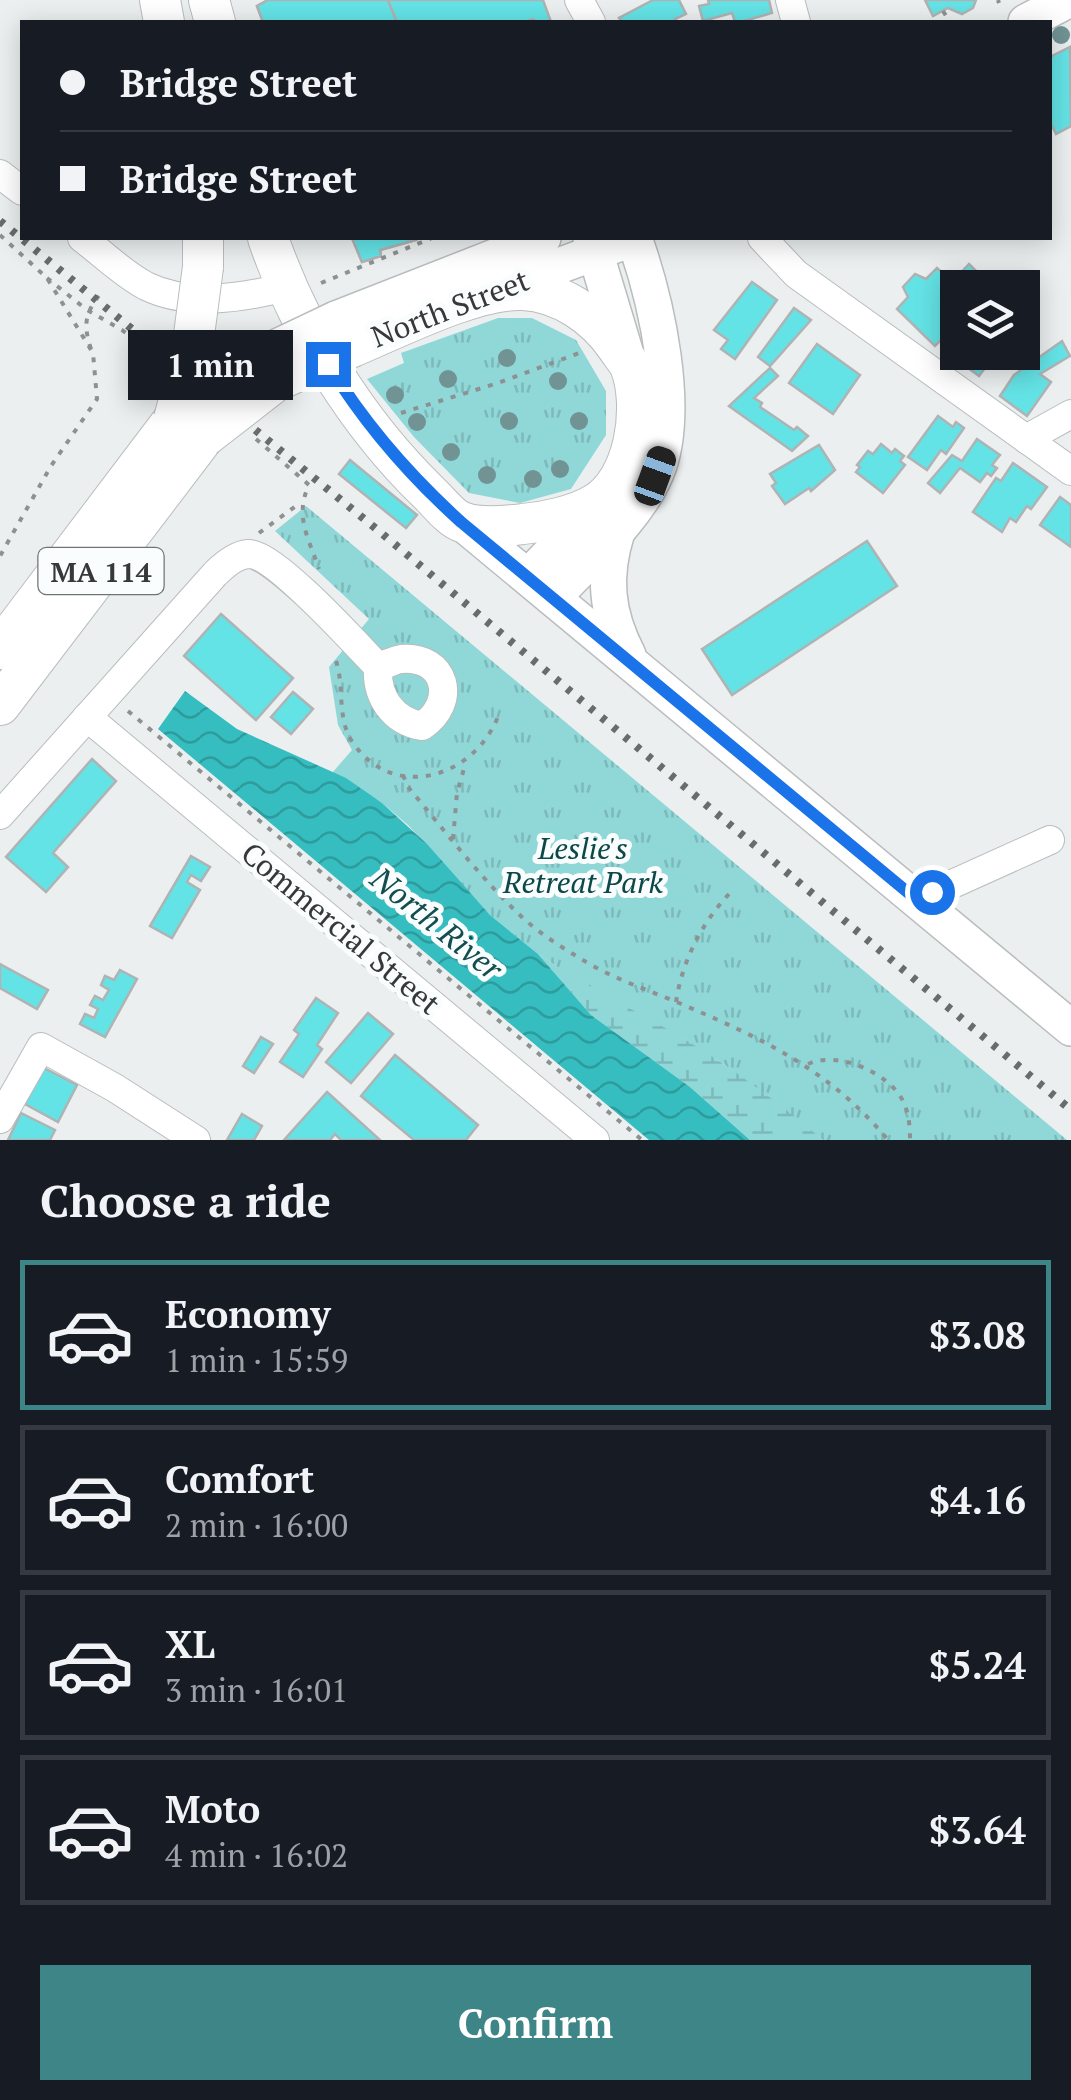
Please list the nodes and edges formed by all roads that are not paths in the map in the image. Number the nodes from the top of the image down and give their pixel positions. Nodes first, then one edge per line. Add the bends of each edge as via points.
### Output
1 (1070, 1) edge
2 (1008, 9) edge
3 (0, 174) edge
4 (20, 189) edge
5 (85, 240) edge
6 (269, 240) edge
7 (539, 240) edge
8 (622, 240) edge
9 (634, 240) edge
10 (764, 240) edge
11 (592, 245) edge
12 (204, 268) edge
13 (288, 291) junction
14 (486, 293) junction
15 (344, 333) junction
16 (630, 366) junction
17 (1071, 414) edge
18 (189, 428) junction
19 (1026, 439) junction
20 (1071, 471) edge
21 (608, 515) junction
22 (461, 522) junction
23 (540, 588) junction
24 (0, 650) edge
25 (633, 664) junction
26 (378, 667) dead end
27 (0, 705) edge
28 (88, 717) junction
29 (0, 816) edge
30 (1050, 840) dead end
31 (917, 900) junction
32 (1071, 1028) edge
33 (0, 1118) edge
34 (196, 1140) edge
35 (595, 1140) edge

1 - 2 main road
3 - 4 street
5 - 12 street via 144,285 174,294
6 - 13 highway
7 - 15 main road, North Street / MA 114
8 - 11 main road, North Street / MA 114
9 - 21 main road via 656,326 668,441 655,476
10 - 19 street via 796,274
11 - 14 main road, North Street / MA 114
11 - 16 main road
12 - 13 street via 246,297
12 - 18 highway, bridge
13 - 22 highway via 360,412
14 - 15 highway, North Street / MA 114
14 - 16 highway via 523,290 566,301 611,338
15 - 18 highway, North Street / MA 114, bridge via 276,381
16 - 21 highway via 637,428
17 - 19 street
18 - 24 highway, North Street / MA 114
18 - 27 highway, North Street / MA 114
19 - 20 street
21 - 22 highway via 509,526
21 - 23 main road
21 - 25 main road via 610,613
22 - 23 main road
23 - 25 main road
25 - 31 main road
26 - 28 street via 285,573 250,554 220,568
28 - 29 street
28 - 35 street, Commercial Street
30 - 31 street
31 - 32 main road
33 - 34 street via 42,1047

